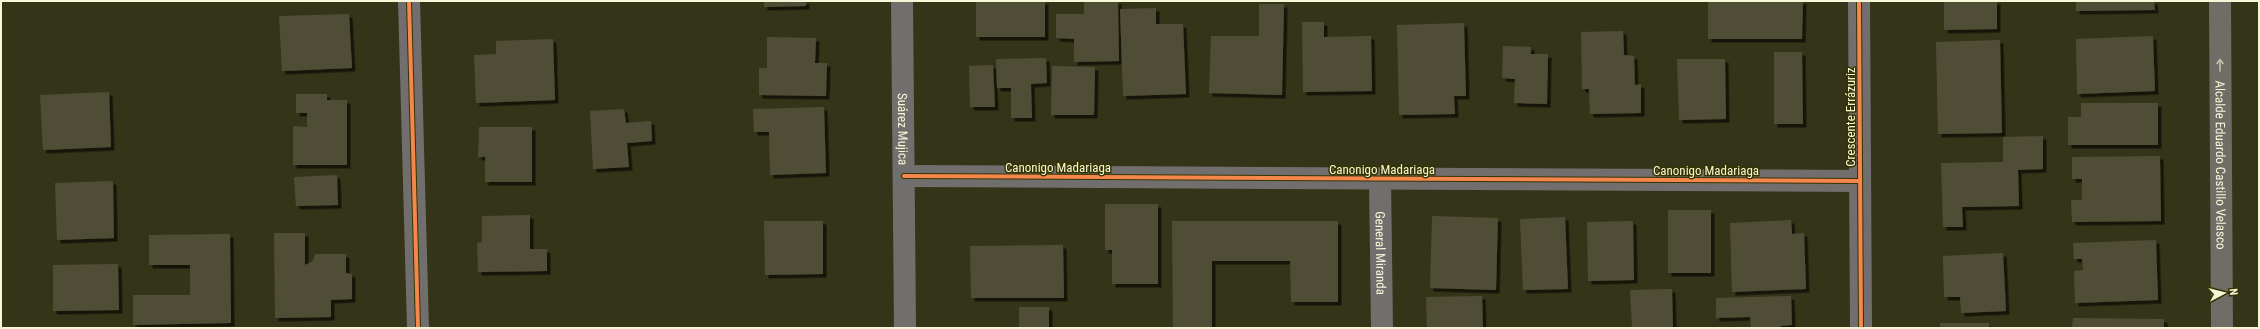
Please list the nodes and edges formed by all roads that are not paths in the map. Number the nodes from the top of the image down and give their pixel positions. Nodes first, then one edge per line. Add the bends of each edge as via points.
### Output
1 (409, 1) edge
2 (902, 1) edge
3 (1859, 1) edge
4 (2220, 1) edge
5 (904, 176) junction
6 (1380, 178) junction
7 (1860, 181) junction
8 (418, 328) edge
9 (905, 328) edge
10 (1382, 328) edge
11 (1861, 328) edge
12 (2222, 328) edge

1 - 8 street
2 - 5 street, Suárez Mujica
3 - 7 street, Crescente Errázuriz
12 -> 4 main road, Alcalde Eduardo Castillo Velasco
5 - 6 street, Canonigo Madariaga
5 - 9 street, Suárez Mujica
6 - 7 street, Canonigo Madariaga
6 - 10 street, General Miranda
7 - 11 street, Crescente Errázuriz

